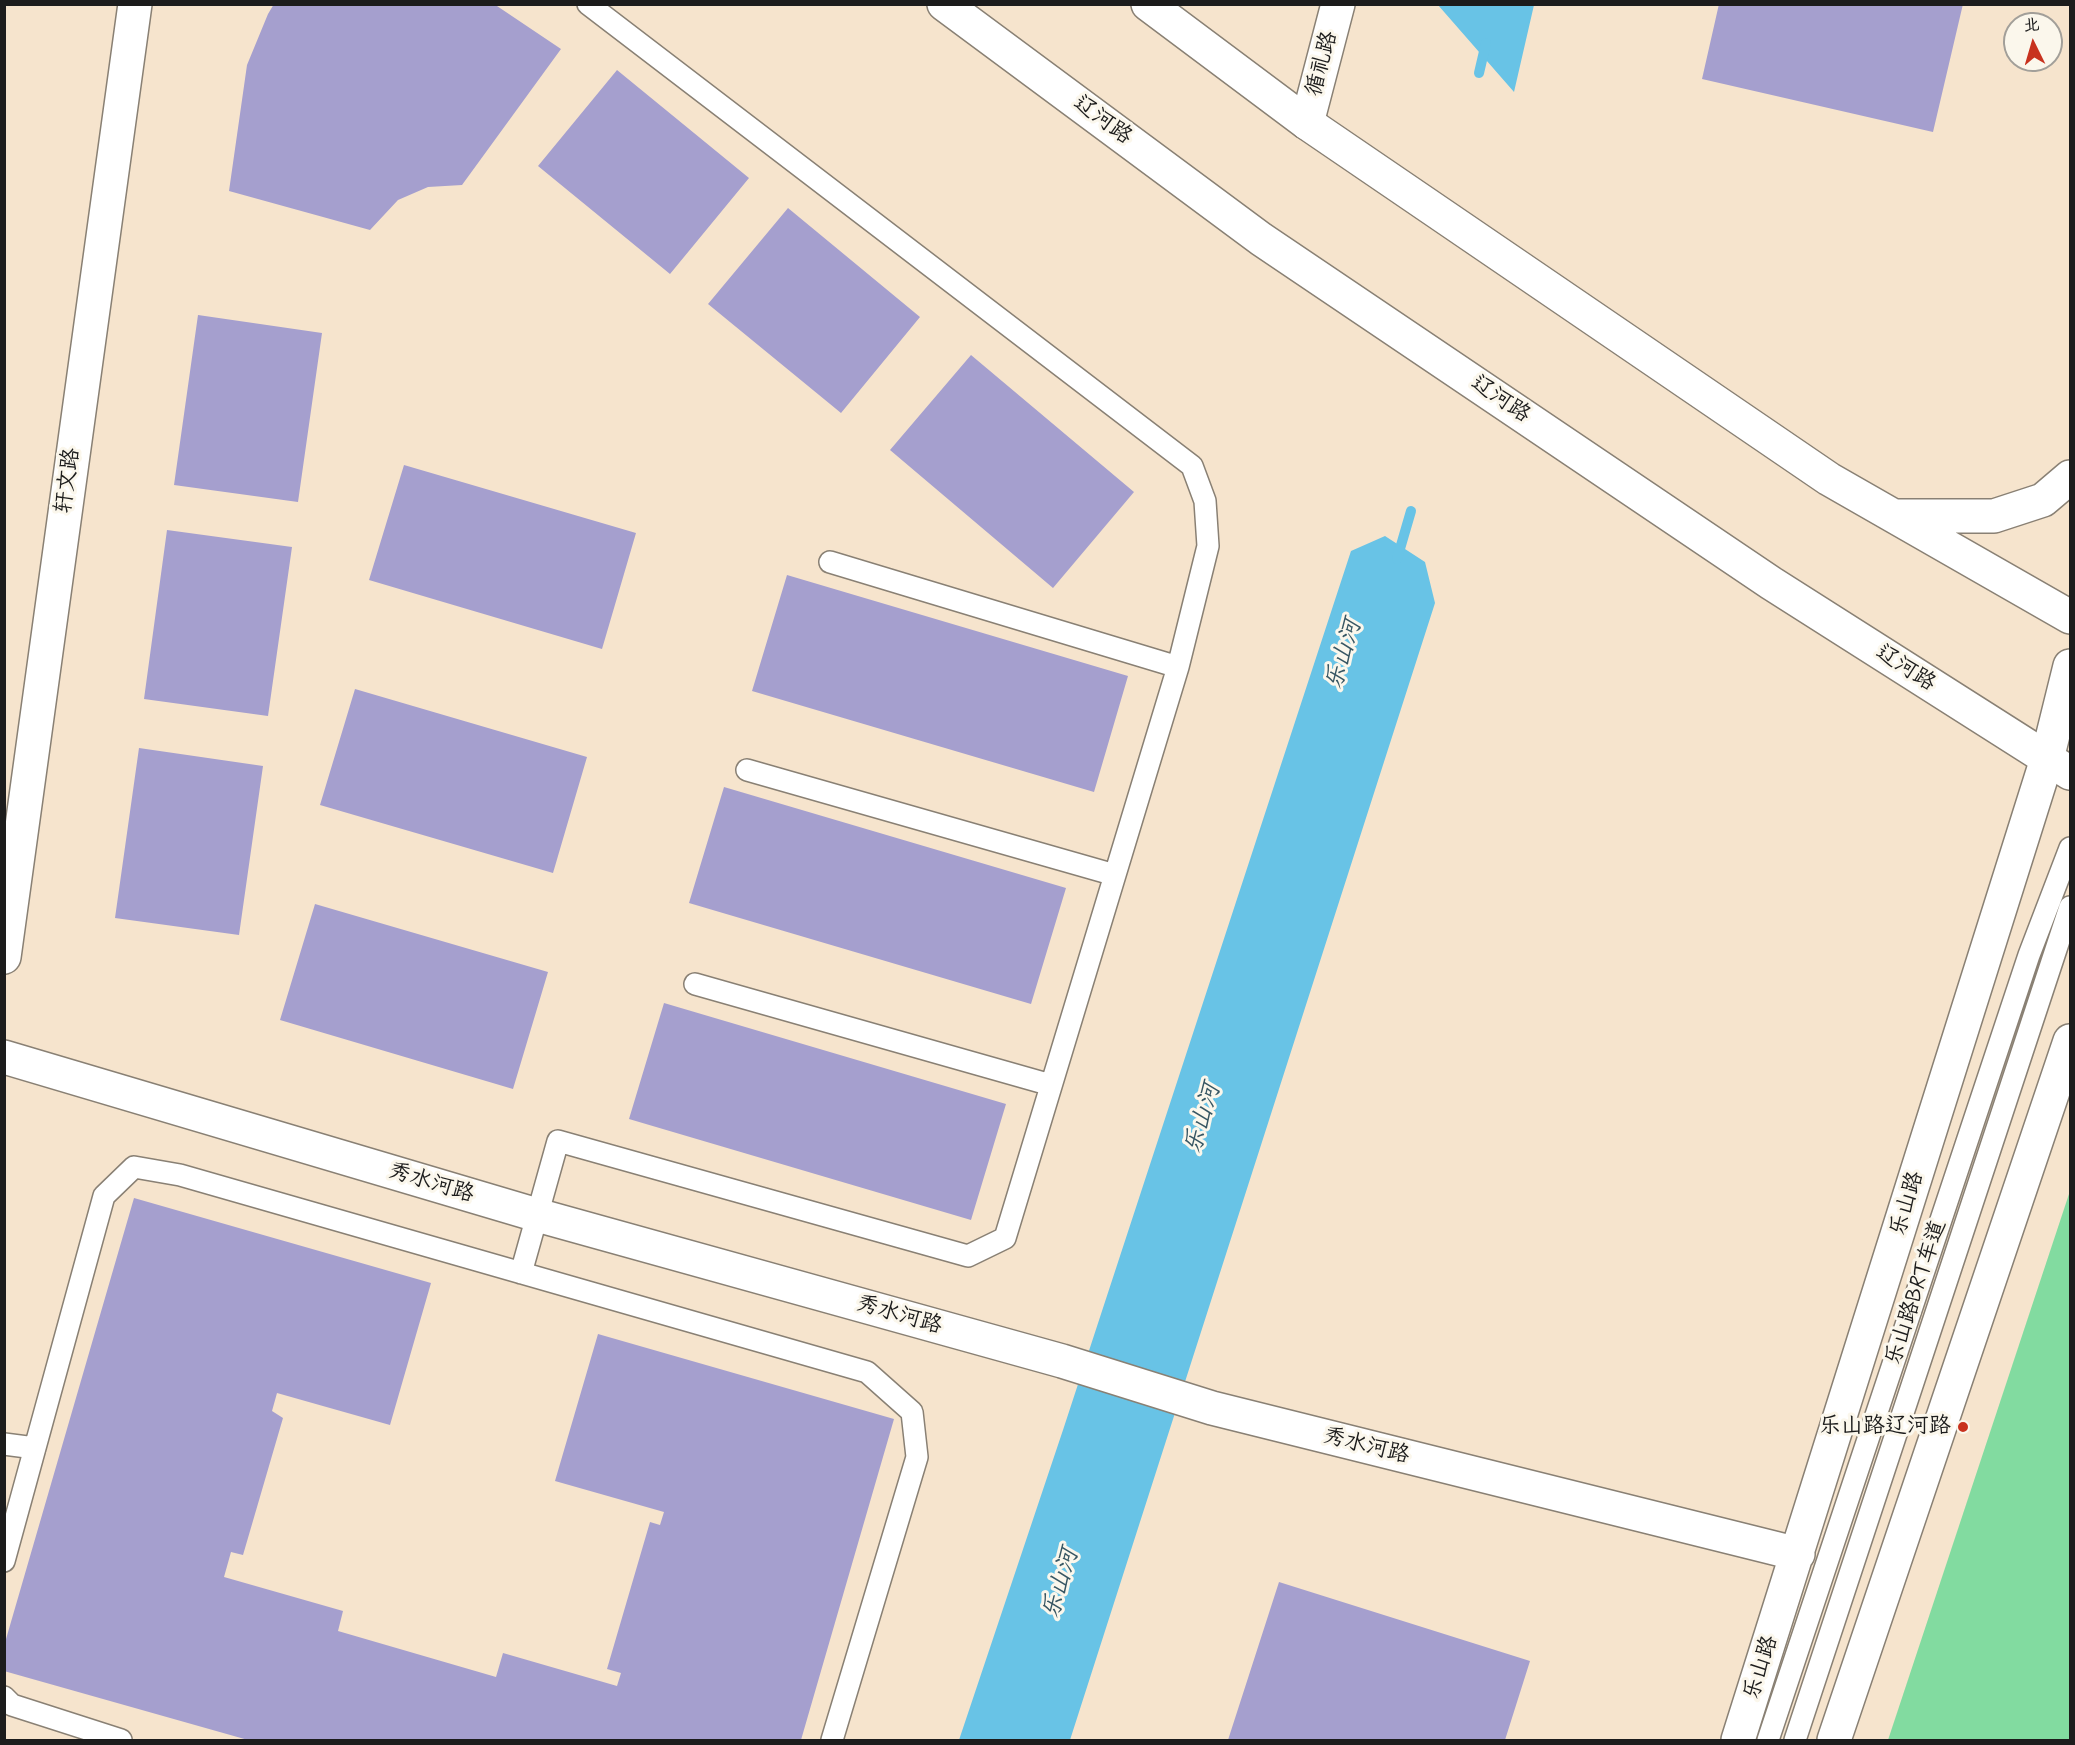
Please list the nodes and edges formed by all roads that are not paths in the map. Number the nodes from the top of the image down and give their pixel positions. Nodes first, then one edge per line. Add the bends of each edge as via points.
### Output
1 (135, 4) edge
2 (588, 4) edge
3 (944, 4) edge
4 (1148, 4) edge
5 (1338, 4) edge
6 (1307, 123) junction
7 (2070, 477) edge
8 (1894, 516) junction
9 (830, 562) dead end
10 (2070, 616) edge
11 (2070, 666) edge
12 (1178, 667) junction
13 (2059, 766) edge
14 (747, 770) dead end
15 (2070, 790) edge
16 (2070, 848) edge
17 (1115, 875) junction
18 (2070, 907) edge
19 (4, 957) edge
20 (695, 984) dead end
21 (2070, 1041) edge
22 (4, 1057) edge
23 (1051, 1085) junction
24 (537, 1215) junction
25 (521, 1273) junction
26 (4, 1444) edge
27 (35, 1448) junction
28 (1798, 1554) junction
29 (4, 1562) edge
30 (4, 1697) edge
31 (121, 1740) edge
32 (832, 1740) edge
33 (1738, 1740) edge
34 (1768, 1740) edge
35 (1795, 1740) edge
36 (1834, 1740) edge

1 - 19 main road, 轩文路
2 - 12 lane via 1192,466 1205,501 1208,546
3 - 13 main road, 辽河路 via 1280,252 1771,583
4 - 6 main road
5 - 6 main road, 循礼路
6 - 8 main road via 1828,479
7 - 8 main road via 2043,500 1994,516
8 - 10 main road
9 - 12 lane
11 - 13 main road, 乐山路
12 - 17 lane
13 - 15 main road
13 - 28 main road, 乐山路
14 - 17 lane
16 - 34 lane, 乐山路BRT车道 via 2029,956
17 - 23 lane
18 - 35 lane, 乐山路BRT车道
20 - 23 lane
21 - 36 main road
22 - 24 main road, 秀水河路
23 - 24 lane via 1005,1238 968,1256 558,1142
24 - 25 lane
24 - 28 main road, 秀水河路 via 1062,1361 1212,1408
25 - 27 lane via 180,1175 134,1167 104,1196
25 - 32 lane via 867,1372 912,1412 917,1457
26 - 27 lane
27 - 29 lane
28 - 33 main road, 乐山路
30 - 31 lane via 12,1705

